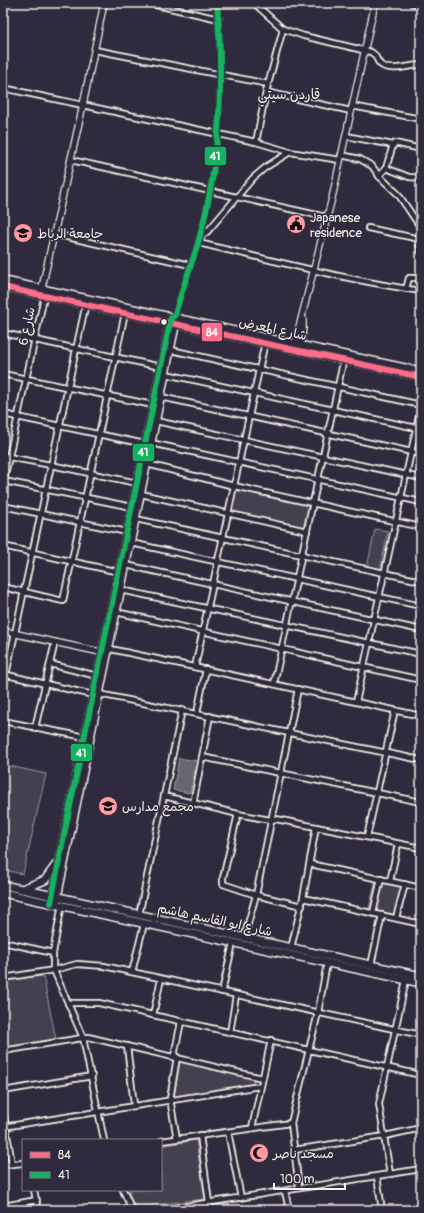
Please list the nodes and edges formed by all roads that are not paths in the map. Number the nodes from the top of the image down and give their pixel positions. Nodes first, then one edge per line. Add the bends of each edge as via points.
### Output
1 (104, 3) edge
2 (147, 3) edge
3 (217, 3) edge
4 (254, 3) edge
5 (375, 3) edge
6 (412, 3) edge
7 (421, 5) edge
8 (219, 19) junction
9 (282, 29) junction
10 (94, 50) junction
11 (365, 50) junction
12 (421, 65) edge
13 (221, 75) junction
14 (268, 84) junction
15 (3, 88) edge
16 (266, 92) junction
17 (84, 105) junction
18 (352, 108) junction
19 (421, 119) edge
20 (217, 134) junction
21 (346, 136) junction
22 (256, 142) junction
23 (393, 145) junction
24 (421, 149) edge
25 (290, 152) junction
26 (341, 158) junction
27 (71, 160) junction
28 (386, 168) junction
29 (379, 176) junction
30 (421, 178) edge
31 (210, 191) junction
32 (236, 198) junction
33 (332, 198) junction
34 (326, 216) junction
35 (368, 228) dead end
36 (421, 228) edge
37 (54, 234) junction
38 (322, 237) junction
39 (198, 241) junction
40 (421, 252) edge
41 (190, 265) junction
42 (315, 269) junction
43 (421, 278) edge
44 (3, 280) edge
45 (3, 287) edge
46 (406, 289) junction
47 (421, 291) edge
48 (43, 292) junction
49 (86, 302) junction
50 (125, 313) junction
51 (174, 320) junction
52 (3, 333) edge
53 (34, 340) junction
54 (265, 341) junction
55 (297, 347) junction
56 (76, 349) junction
57 (171, 350) junction
58 (116, 357) junction
59 (345, 358) junction
60 (161, 367) junction
61 (259, 370) junction
62 (421, 371) edge
63 (3, 374) edge
64 (166, 374) junction
65 (421, 377) edge
66 (26, 379) junction
67 (338, 387) junction
68 (68, 388) junction
69 (254, 392) junction
70 (107, 396) junction
71 (161, 397) junction
72 (153, 405) junction
73 (421, 406) edge
74 (333, 410) junction
75 (3, 414) edge
76 (249, 416) junction
77 (17, 417) junction
78 (156, 421) junction
79 (59, 426) junction
80 (419, 429) edge
81 (328, 433) junction
82 (98, 435) junction
83 (244, 440) junction
84 (148, 444) junction
85 (411, 452) junction
86 (421, 454) edge
87 (3, 456) edge
88 (9, 456) junction
89 (323, 456) junction
90 (239, 462) junction
91 (51, 464) junction
92 (147, 464) junction
93 (90, 473) junction
94 (406, 474) junction
95 (421, 478) edge
96 (318, 480) junction
97 (3, 483) edge
98 (137, 483) junction
99 (234, 486) junction
100 (46, 490) junction
101 (141, 494) junction
102 (401, 498) junction
103 (85, 499) junction
104 (421, 502) edge
105 (313, 504) junction
106 (3, 506) edge
107 (132, 507) junction
108 (228, 513) junction
109 (41, 514) junction
110 (136, 519) junction
111 (396, 521) junction
112 (80, 522) junction
113 (421, 527) edge
114 (307, 531) junction
115 (127, 532) junction
116 (223, 539) junction
117 (131, 543) junction
118 (3, 546) edge
119 (32, 552) junction
120 (301, 556) junction
121 (218, 561) junction
122 (72, 562) junction
123 (126, 565) junction
124 (119, 572) junction
125 (384, 574) junction
126 (296, 579) junction
127 (421, 581) edge
128 (213, 584) junction
129 (3, 587) edge
130 (121, 590) junction
131 (25, 592) junction
132 (379, 597) junction
133 (292, 602) junction
134 (421, 606) edge
135 (208, 608) junction
136 (116, 612) junction
137 (374, 620) junction
138 (287, 625) junction
139 (421, 630) edge
140 (3, 631) edge
141 (203, 631) junction
142 (16, 634) junction
143 (55, 642) junction
144 (369, 643) junction
145 (281, 649) junction
146 (106, 651) junction
147 (421, 654) edge
148 (50, 664) junction
149 (195, 667) junction
150 (363, 668) junction
151 (206, 669) junction
152 (5, 675) edge
153 (97, 676) junction
154 (421, 680) edge
155 (45, 684) junction
156 (274, 684) junction
157 (3, 689) edge
158 (298, 689) junction
159 (96, 695) junction
160 (356, 702) junction
161 (182, 710) junction
162 (395, 710) junction
163 (197, 713) junction
164 (210, 716) junction
165 (421, 716) edge
166 (3, 721) edge
167 (35, 728) junction
168 (288, 732) junction
169 (85, 737) junction
170 (385, 753) junction
171 (202, 757) junction
172 (421, 760) edge
173 (279, 774) junction
174 (377, 793) junction
175 (164, 796) junction
176 (421, 802) edge
177 (193, 804) junction
178 (238, 814) junction
179 (270, 820) junction
180 (316, 827) junction
181 (367, 837) junction
182 (398, 844) junction
183 (421, 848) edge
184 (58, 862) junction
185 (310, 864) junction
186 (381, 879) junction
187 (390, 881) junction
188 (405, 884) junction
189 (3, 885) edge
190 (421, 888) edge
191 (22, 889) junction
192 (3, 893) edge
193 (256, 895) junction
194 (304, 898) junction
195 (57, 901) junction
196 (302, 906) junction
197 (373, 913) junction
198 (140, 915) junction
199 (382, 915) junction
200 (396, 918) junction
201 (144, 924) junction
202 (421, 924) edge
203 (244, 938) junction
204 (3, 942) edge
205 (233, 943) junction
206 (291, 948) junction
207 (53, 953) junction
208 (327, 963) junction
209 (371, 965) junction
210 (54, 970) junction
211 (132, 972) junction
212 (421, 976) edge
213 (3, 978) edge
214 (161, 979) junction
215 (406, 980) junction
216 (421, 983) edge
217 (222, 992) junction
218 (236, 995) junction
219 (68, 1004) junction
220 (318, 1013) junction
221 (153, 1015) junction
222 (181, 1022) junction
223 (396, 1030) junction
224 (230, 1033) junction
225 (421, 1035) edge
226 (83, 1038) junction
227 (271, 1040) junction
228 (126, 1046) junction
229 (310, 1050) junction
230 (3, 1051) edge
231 (176, 1057) junction
232 (387, 1068) junction
233 (92, 1076) junction
234 (421, 1076) edge
235 (262, 1078) junction
236 (260, 1086) junction
237 (3, 1091) edge
238 (170, 1099) junction
239 (134, 1105) junction
240 (3, 1111) edge
241 (98, 1111) junction
242 (291, 1123) junction
243 (4, 1127) edge
244 (252, 1128) junction
245 (421, 1128) edge
246 (228, 1132) junction
247 (200, 1135) junction
248 (385, 1136) junction
249 (104, 1139) edge
250 (177, 1139) junction
251 (162, 1141) edge
252 (294, 1150) junction
253 (22, 1163) edge
254 (12, 1164) junction
255 (3, 1166) edge
256 (421, 1169) edge
257 (390, 1174) junction
258 (377, 1176) junction
259 (299, 1188) junction
260 (34, 1191) edge
261 (123, 1191) edge
262 (285, 1191) junction
263 (241, 1198) junction
264 (37, 1200) junction
265 (208, 1203) junction
266 (3, 1206) edge
267 (421, 1209) edge
268 (38, 1210) edge
269 (132, 1210) edge
270 (162, 1210) edge
271 (210, 1210) edge
272 (289, 1210) edge
273 (382, 1210) edge
274 (416, 1210) edge

1 - 10 street
2 - 8 street
3 - 8 street
4 - 9 street
5 - 11 street
6 - 7 street
8 - 13 street
9 - 11 street
9 - 14 street
10 - 13 street
10 - 17 street
11 - 12 street via 374,54 386,68
11 - 18 street
13 - 14 street
13 - 20 street
14 - 16 street
15 - 17 street
16 - 18 street
16 - 22 street
17 - 20 street
17 - 27 street
18 - 19 street
18 - 21 street
20 - 22 street
20 - 31 street
21 - 23 street
21 - 26 street
22 - 25 street
23 - 24 street via 395,143
23 - 28 street
25 - 26 street
25 - 32 street via 260,171
26 - 29 street via 366,162
26 - 33 street
27 - 31 street
27 - 37 street
28 - 29 street
28 - 30 street via 409,178
29 - 36 street via 398,194
31 - 32 street
31 - 39 street
32 - 34 street
32 - 39 street
33 - 34 street
33 - 38 street via 330,217
34 - 38 street
35 - 40 street via 415,238
37 - 41 street
37 - 48 street
38 - 42 street
39 - 41 street
39 - 42 street
41 - 51 street
42 - 46 street via 341,278
42 - 55 street
43 - 46 street via 409,278
44 - 48 main road, شارع المعرض
45 - 48 main road, شارع المعرض
46 - 47 street
48 - 49 main road, شارع المعرض
48 - 53 street, شارع 6
49 - 50 main road, شارع المعرض
49 - 51 main road, شارع المعرض
49 - 56 street
50 - 51 main road, شارع المعرض
50 - 58 street
51 - 54 main road, شارع المعرض
51 - 57 main road
51 - 60 main road
52 - 53 street
53 - 56 street
53 - 66 street, شارع 6
54 - 55 main road, شارع المعرض
54 - 61 street
55 - 59 main road, شارع المعرض
56 - 58 street
56 - 68 street
57 - 61 street
57 - 64 main road
58 - 60 street
58 - 70 street
59 - 62 main road, شارع المعرض
59 - 65 main road, شارع المعرض
59 - 67 street
60 - 72 main road
61 - 67 street
61 - 69 street
63 - 66 street
64 - 69 street
64 - 71 main road
66 - 68 street
66 - 77 street, شارع 6
67 - 73 street
67 - 74 street
68 - 70 street
68 - 79 street
69 - 74 street
69 - 76 street
70 - 72 street
70 - 82 street
71 - 76 street
71 - 78 main road
72 - 84 main road
73 - 80 street
74 - 80 street
74 - 81 street
75 - 77 street
76 - 81 street
76 - 83 street
77 - 79 street
77 - 88 street, شارع 6
78 - 83 street
78 - 84 main road
79 - 82 street
79 - 91 street
80 - 85 street
81 - 85 street
81 - 89 street
82 - 84 street
82 - 93 street
83 - 89 street
83 - 90 street
84 - 90 street
84 - 92 main road
84 - 98 main road
85 - 86 street
85 - 94 street
87 - 88 street
88 - 91 street
88 - 97 street, شارع 6
89 - 94 street
89 - 96 street
90 - 96 street
90 - 99 street
91 - 93 street
91 - 100 street
92 - 99 street
92 - 101 main road
93 - 98 street
93 - 103 street
94 - 95 street
94 - 102 street
96 - 102 street
96 - 105 street
97 - 100 street
98 - 107 main road
99 - 105 street
99 - 108 street
100 - 103 street
100 - 109 street
101 - 108 street
101 - 110 main road
102 - 104 street
102 - 111 street
103 - 107 street
103 - 112 street
105 - 111 street
105 - 114 street
106 - 109 street
107 - 115 main road
108 - 114 street
108 - 116 street
109 - 112 street
109 - 119 street
110 - 116 street
110 - 117 main road
111 - 113 street
111 - 125 street
112 - 115 street
112 - 122 street
114 - 120 street
115 - 124 main road
116 - 120 street
116 - 121 street
117 - 121 street
117 - 123 main road
118 - 119 street
119 - 122 street
119 - 131 street
120 - 125 street
120 - 126 street
121 - 126 street
121 - 128 street
122 - 124 street
122 - 131 street via 63,601
123 - 128 street
123 - 130 main road
124 - 146 main road
125 - 127 street
125 - 132 street
126 - 132 street
126 - 133 street
128 - 133 street
128 - 135 street
129 - 131 street
130 - 135 street
130 - 136 main road
131 - 142 street
132 - 134 street
132 - 137 street
133 - 137 street
133 - 138 street
135 - 138 street
135 - 141 street
136 - 141 street
136 - 146 main road
137 - 139 street
137 - 144 street
138 - 144 street
138 - 145 street
140 - 142 street
141 - 145 street
141 - 149 street
142 - 143 street
142 - 152 street
143 - 146 street
143 - 148 street
144 - 147 street
144 - 150 street
145 - 150 street
145 - 156 street
146 - 149 street
146 - 153 main road
146 - 159 main road
148 - 153 street
148 - 155 street
149 - 151 street
150 - 154 street
150 - 160 street
151 - 156 street
151 - 163 street
152 - 155 street
152 - 157 street
153 - 159 main road
155 - 159 street
155 - 167 street
156 - 158 street
158 - 160 street
158 - 168 street
159 - 161 street
159 - 169 main road
159 - 195 main road
160 - 162 street
161 - 163 street
161 - 175 street
162 - 165 street
162 - 170 street
163 - 164 street
164 - 168 street
164 - 171 street
166 - 167 street
167 - 169 street
168 - 170 street
168 - 173 street
169 - 184 main road
170 - 172 street
170 - 174 street
171 - 173 street
171 - 177 street
173 - 174 street
173 - 179 street
174 - 176 street
174 - 181 street
175 - 177 street
175 - 198 street
177 - 178 street
178 - 179 street
178 - 193 street via 223,884
179 - 180 street
179 - 193 street
180 - 181 street
180 - 185 street
181 - 182 street
182 - 183 street
182 - 187 street
184 - 191 main road via 45,880
184 - 195 main road
185 - 186 street
185 - 194 street
186 - 187 street
186 - 197 street
187 - 188 street
188 - 190 street
188 - 200 street
189 - 191 main road, شارع ابو القاسم هاشم
191 - 195 main road, شارع ابو القاسم هاشم
192 - 195 main road, شارع ابو القاسم هاشم
193 - 196 street
193 - 203 street
194 - 196 street
194 - 197 street
195 - 198 main road, شارع ابو القاسم هاشم
195 - 201 main road, شارع ابو القاسم هاشم
195 - 207 street
196 - 206 street
197 - 199 street
198 - 203 main road, شارع ابو القاسم هاشم
199 - 200 street
199 - 209 street
200 - 202 street
201 - 205 main road, شارع ابو القاسم هاشم
201 - 211 street
203 - 206 main road, شارع ابو القاسم هاشم
204 - 207 street
205 - 208 main road, شارع ابو القاسم هاشم
205 - 217 street
206 - 209 main road, شارع ابو القاسم هاشم
207 - 210 street
208 - 215 main road, شارع ابو القاسم هاشم
208 - 220 street
209 - 212 main road, شارع ابو القاسم هاشم
210 - 211 street via 82,964
210 - 213 street
210 - 219 street
211 - 214 street
214 - 217 street
214 - 221 street
215 - 216 main road, شارع ابو القاسم هاشم
215 - 223 street
217 - 218 street
218 - 220 street
218 - 224 street
219 - 221 street via 99,1003
219 - 226 street
220 - 223 street
220 - 229 street
221 - 222 street
222 - 224 street
222 - 231 street
223 - 225 street
223 - 232 street
224 - 227 street
226 - 228 street
226 - 230 street
226 - 233 street
227 - 229 street
227 - 235 street
228 - 231 street
228 - 239 street
229 - 232 street
229 - 242 street
231 - 235 street
231 - 238 street
232 - 234 street
232 - 248 street via 379,1104
233 - 237 street
233 - 241 street
235 - 236 street
236 - 238 street
236 - 244 street
238 - 239 street
238 - 250 street
239 - 241 street
240 - 243 street
241 - 243 street
241 - 249 street
242 - 244 street
242 - 252 street
243 - 254 street
244 - 246 street
245 - 248 street
246 - 247 street
246 - 263 street
247 - 250 street
247 - 265 street
248 - 252 street
248 - 257 street
250 - 251 street
252 - 259 street
253 - 254 street
254 - 255 street
256 - 257 street
257 - 258 street
258 - 259 street
258 - 273 street
259 - 262 street
260 - 264 street
261 - 269 street
262 - 263 street
262 - 272 street
263 - 265 street
264 - 266 street
264 - 268 street
265 - 270 street
265 - 271 street
267 - 274 street

